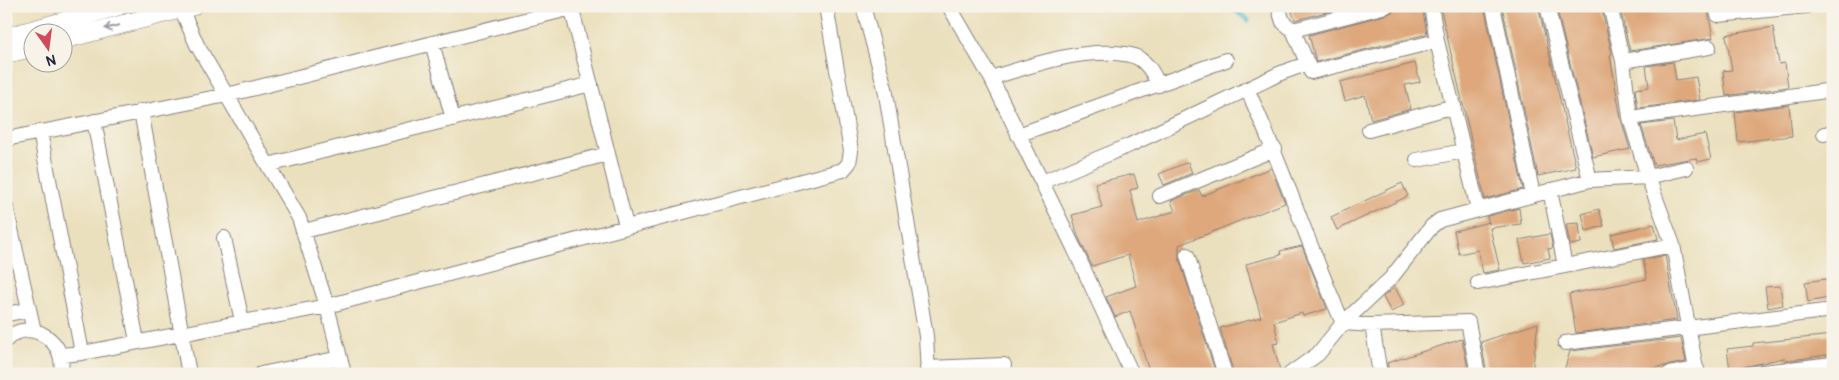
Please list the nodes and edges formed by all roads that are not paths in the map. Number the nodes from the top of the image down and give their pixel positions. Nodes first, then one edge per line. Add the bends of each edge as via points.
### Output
1 (120, 6) edge
2 (826, 6) edge
3 (863, 6) edge
4 (949, 6) edge
5 (1278, 6) edge
6 (1386, 6) edge
7 (1431, 6) edge
8 (1493, 6) edge
9 (1547, 6) edge
10 (1716, 6) edge
11 (1807, 6) edge
12 (185, 7) edge
13 (571, 7) edge
14 (1612, 7) edge
15 (1293, 30) junction
16 (6, 37) edge
17 (72, 37) edge
18 (1437, 41) junction
19 (432, 43) junction
20 (1709, 47) dead end
21 (22, 50) edge
22 (6, 54) edge
23 (1226, 60) dead end
24 (1624, 61) junction
25 (1306, 64) junction
26 (991, 78) junction
27 (591, 84) junction
28 (1159, 85) junction
29 (1247, 89) junction
30 (1833, 90) edge
31 (227, 95) junction
32 (1454, 106) junction
33 (141, 111) junction
34 (1630, 118) junction
35 (453, 119) junction
36 (94, 121) junction
37 (1370, 130) dead end
38 (40, 132) junction
39 (1018, 134) junction
40 (6, 139) edge
41 (1275, 149) junction
42 (1464, 151) junction
43 (608, 154) junction
44 (1417, 160) dead end
45 (268, 165) junction
46 (1686, 168) dead end
47 (1648, 177) junction
48 (1590, 180) junction
49 (1042, 182) junction
50 (1550, 190) junction
51 (1533, 195) junction
52 (1160, 196) dead end
53 (6, 208) edge
54 (1478, 209) junction
55 (626, 226) junction
56 (304, 231) junction
57 (224, 238) dead end
58 (1673, 246) junction
59 (1187, 255) dead end
60 (12, 259) edge
61 (1564, 266) junction
62 (1478, 283) dead end
63 (327, 306) junction
64 (29, 310) junction
65 (1833, 310) edge
66 (6, 314) edge
67 (242, 322) junction
68 (1343, 323) junction
69 (1372, 325) junction
70 (1689, 326) junction
71 (34, 331) junction
72 (182, 332) junction
73 (6, 340) edge
74 (137, 341) junction
75 (1565, 343) dead end
76 (82, 353) junction
77 (61, 355) junction
78 (340, 358) junction
79 (1833, 364) edge
80 (1004, 365) dead end
81 (1813, 370) edge
82 (928, 371) edge
83 (1697, 371) edge
84 (60, 374) edge
85 (190, 374) edge
86 (261, 374) edge
87 (344, 374) edge
88 (1132, 374) edge
89 (1226, 374) edge
90 (1290, 374) edge
91 (1380, 374) edge
92 (1478, 374) edge
93 (1669, 374) edge
94 (1746, 374) edge

1 - 16 street
2 - 55 street via 851,151 849,163 843,170
3 - 82 street via 885,88 926,336
4 - 26 street
5 - 15 street via 1282,22
6 - 15 street
7 - 18 street
8 - 51 street
9 - 48 street
10 - 11 street via 1718,15
12 -> 17 street
12 - 31 street via 197,44
13 - 19 street
13 - 27 street
14 - 24 street
15 - 25 street
18 - 25 street via 1311,72
18 - 32 street
19 - 31 street
19 - 35 street
20 - 24 street
21 - 22 street
23 - 28 street
24 - 34 street
25 - 29 street
26 - 28 street via 1058,57 1104,53 1140,58
26 - 39 street
27 - 35 street
27 - 43 street
28 - 39 street
29 - 41 street
29 - 49 street via 1130,145
30 - 34 street
31 - 33 street
31 - 45 street
32 - 37 street
32 - 42 street
33 - 36 street
33 - 72 street
34 - 47 street
35 - 45 street
36 - 38 street
36 - 74 street
38 - 40 street
38 - 76 street
39 - 49 street
41 - 52 street
41 - 68 street via 1318,266
42 - 44 street
42 - 54 street
43 - 55 street
43 - 56 street
45 - 56 street
46 - 47 street
47 - 48 street
47 - 58 street
48 - 50 street
49 - 88 street
50 - 51 street
50 - 61 street
51 - 54 street
53 - 60 street
54 - 68 street via 1440,220 1391,278
55 - 63 street
56 - 63 street
57 - 67 street
58 - 61 street
58 - 70 street
59 - 89 street
60 - 64 street
61 - 62 street
63 - 67 street
63 - 78 street
64 - 66 street
64 - 71 street
65 - 70 street
67 - 72 street
68 - 69 street
68 - 90 street via 1318,354
69 - 91 street
69 - 92 street via 1468,322
70 - 75 street
70 - 83 street
71 - 73 street via 21,332
71 - 77 street via 46,335 56,344
72 - 74 street
72 - 85 street
74 - 76 street
76 - 77 street
77 - 84 street
78 - 86 street
78 - 87 street
79 - 81 street
80 - 82 street
81 - 94 street
83 - 93 street

